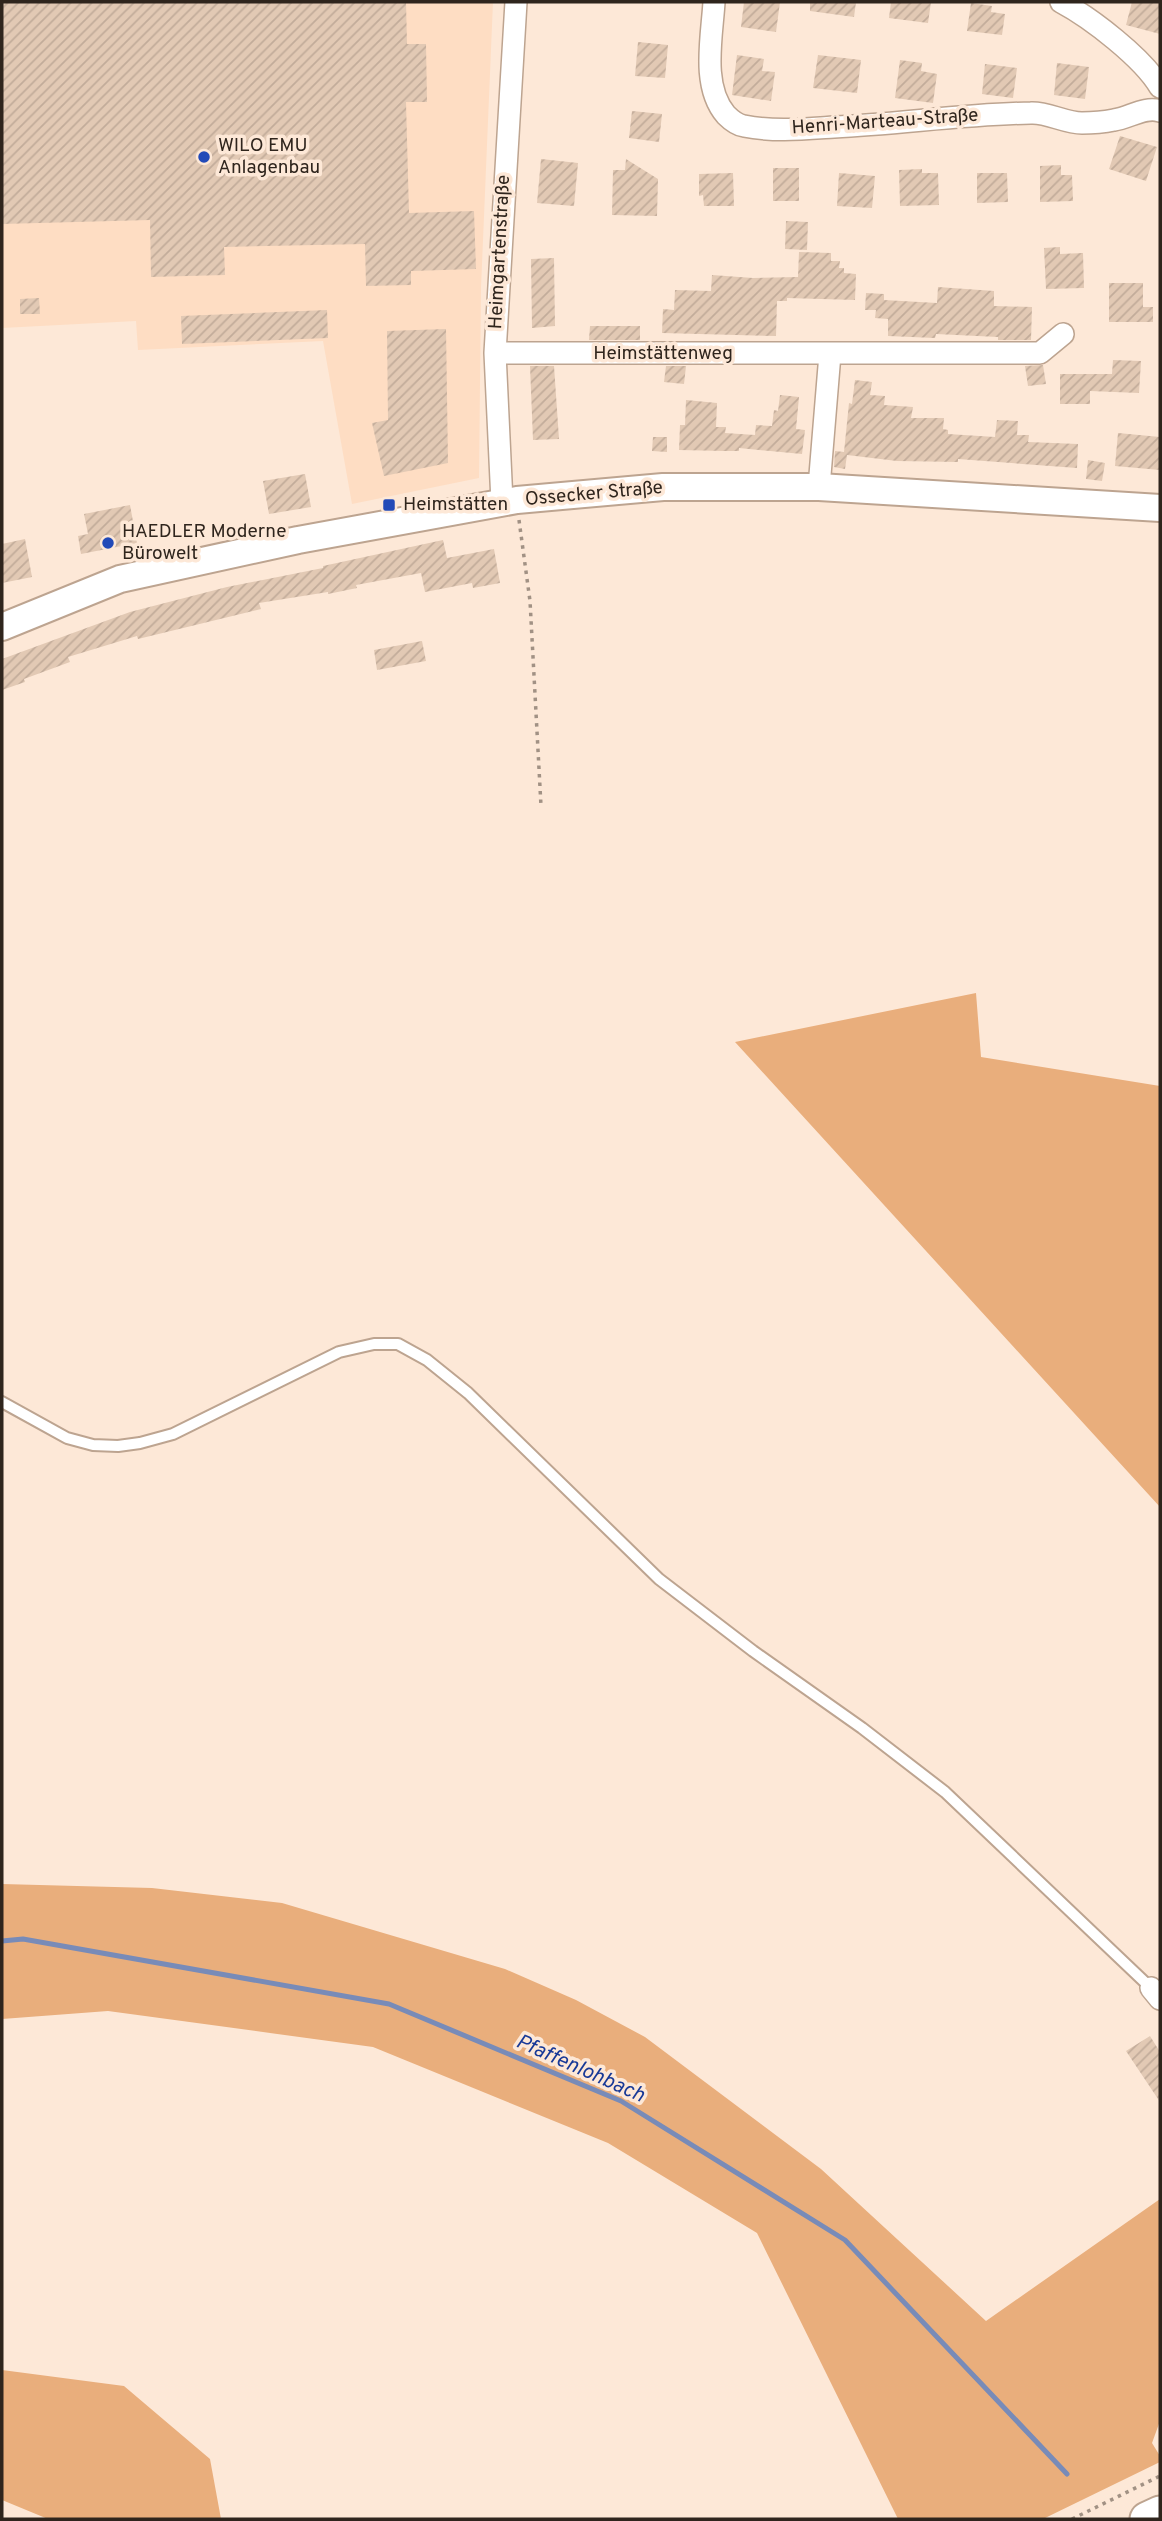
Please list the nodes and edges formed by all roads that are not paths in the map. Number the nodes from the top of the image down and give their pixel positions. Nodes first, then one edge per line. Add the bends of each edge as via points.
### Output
1 (516, 2) edge
2 (714, 2) edge
3 (1061, 2) edge
4 (1160, 87) edge
5 (1160, 111) edge
6 (1063, 334) dead end
7 (495, 353) junction
8 (830, 354) junction
9 (819, 487) junction
10 (502, 502) junction
11 (1160, 508) edge
12 (2, 627) edge
13 (2, 1402) edge
14 (1156, 1994) edge
15 (1160, 2513) edge
16 (1147, 2519) edge

1 - 7 street, Heimgartenstraße
2 - 5 street, Henri-Marteau-Straße via 712,85 728,117 741,125 783,130 1035,112 1081,123
3 - 4 street via 1124,47
6 - 8 street, Heimstättenweg via 1040,353
7 - 8 street, Heimstättenweg
7 - 10 street, Heimgartenstraße
8 - 9 street
9 - 10 street, Ossecker Straße via 663,487
9 - 11 street, Ossecker Straße
10 - 12 street, Ossecker Straße via 120,579
13 - 14 lane via 67,1438 93,1445 140,1443 173,1434 339,1352 398,1344 427,1360 468,1393 659,1579 945,1792
15 - 16 main road

